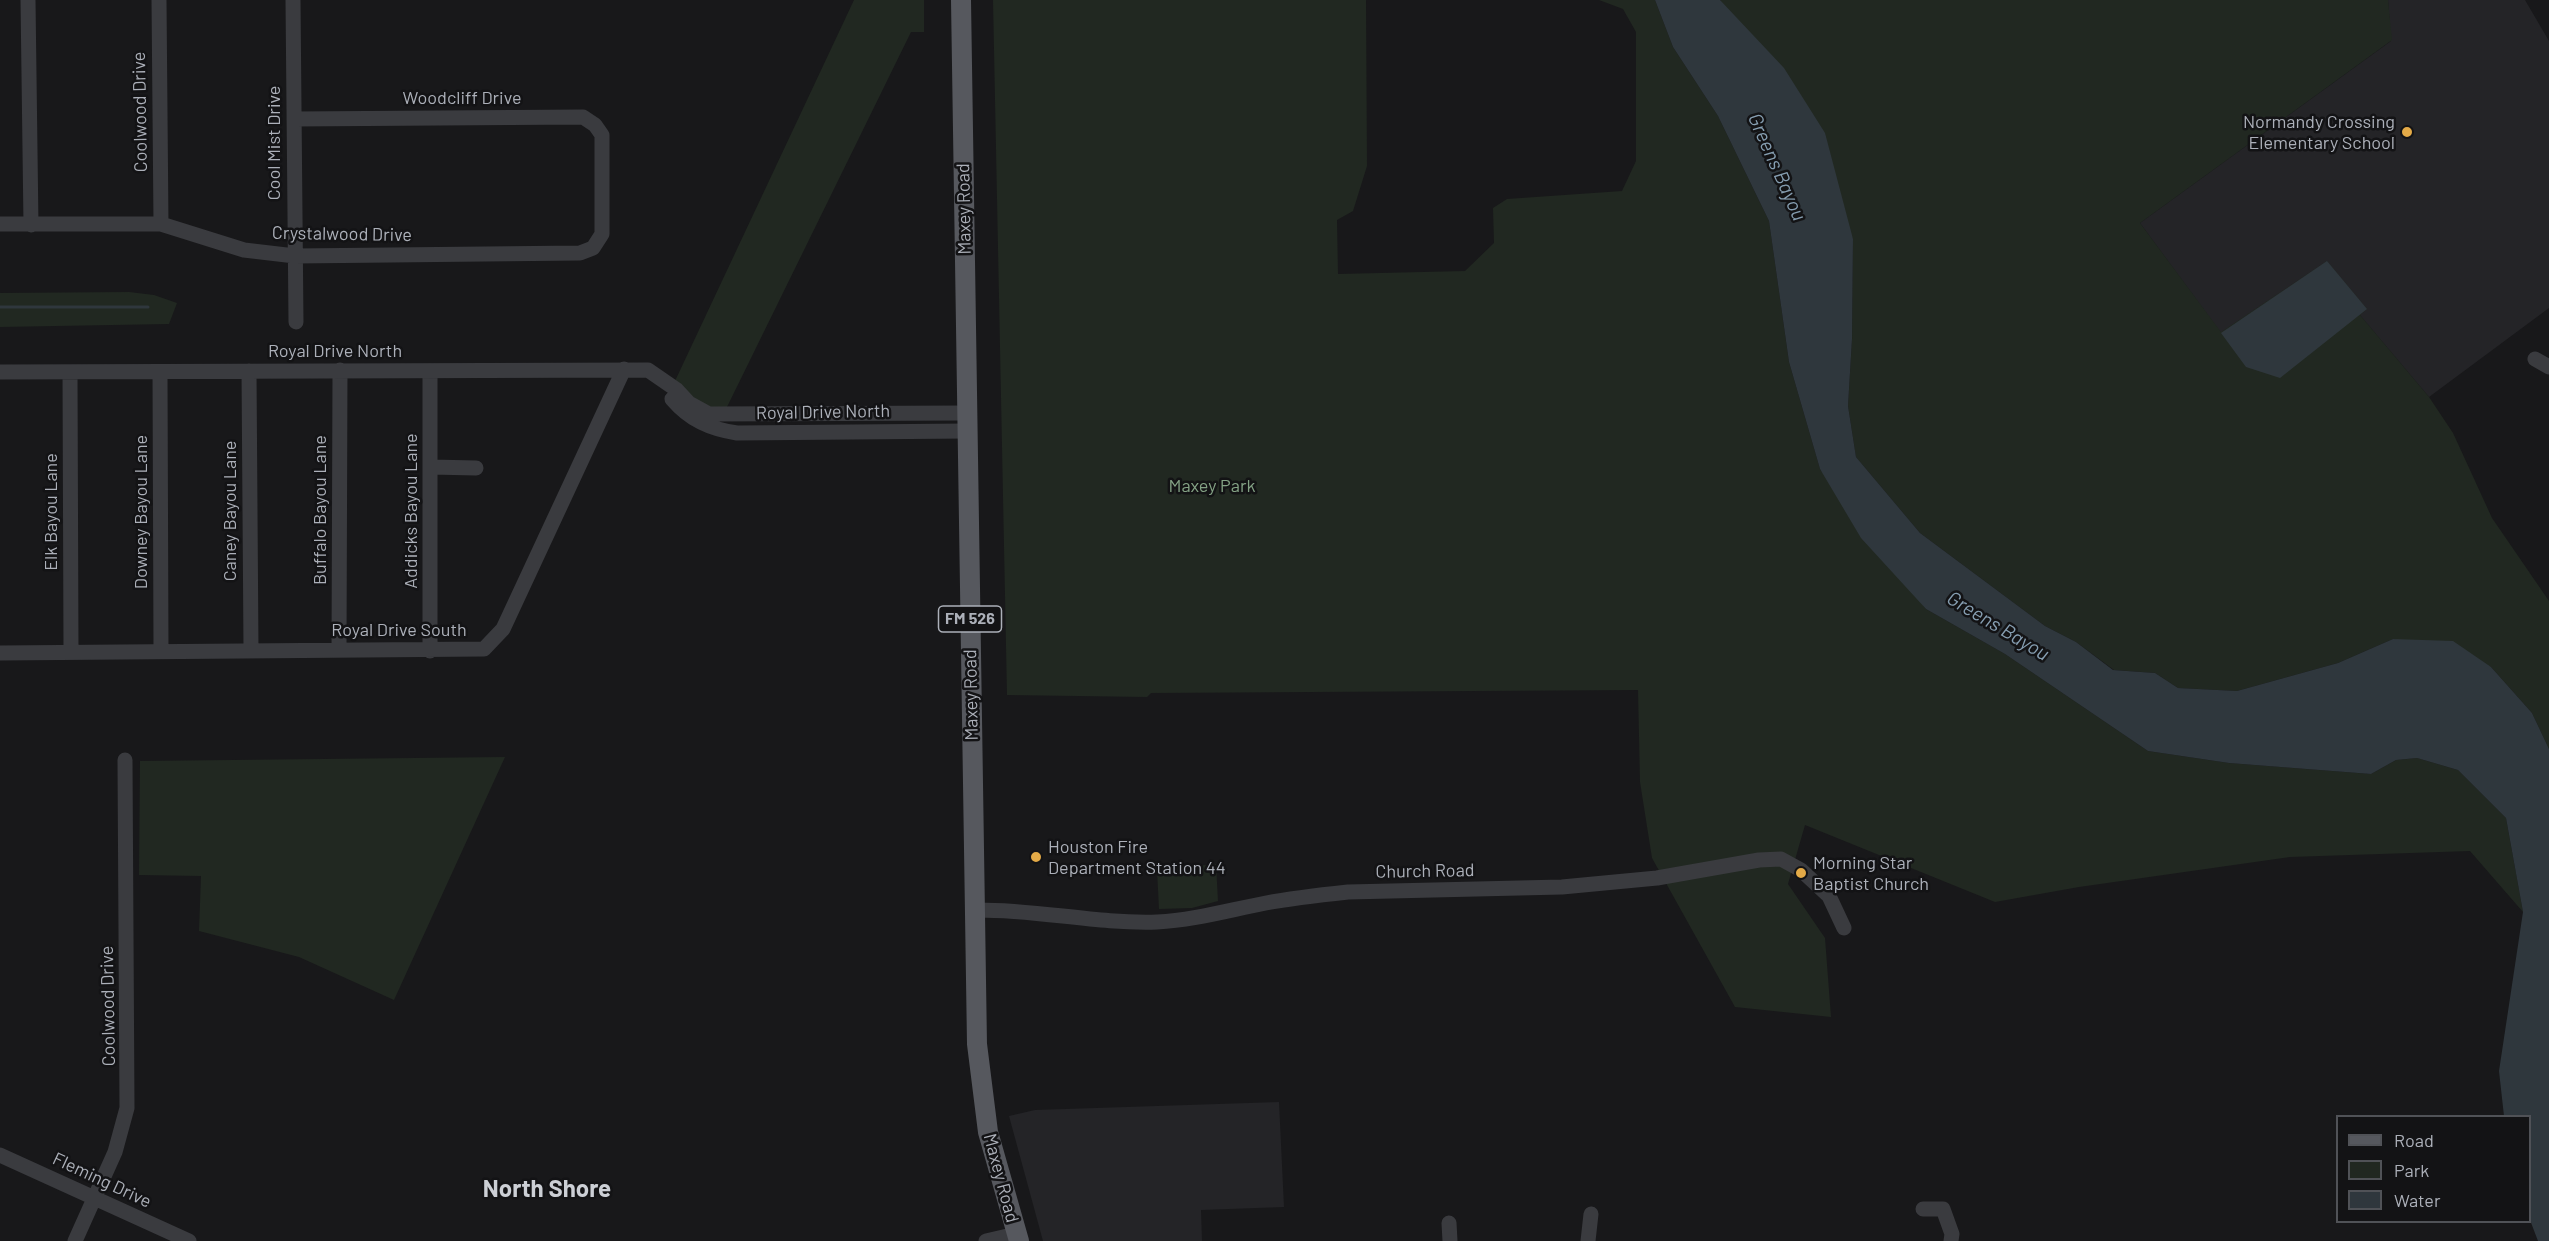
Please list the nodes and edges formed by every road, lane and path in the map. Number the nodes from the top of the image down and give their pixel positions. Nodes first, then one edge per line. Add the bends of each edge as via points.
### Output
1 (28, 0) edge
2 (159, 0) edge
3 (293, 0) edge
4 (961, 0) edge
5 (294, 119) junction
6 (603, 157) joint
7 (0, 224) edge
8 (161, 224) junction
9 (31, 225) junction
10 (295, 256) junction
11 (296, 322) dead end
12 (2535, 359) dead end
13 (2549, 367) edge
14 (624, 369) junction
15 (340, 370) junction
16 (430, 370) junction
17 (249, 371) junction
18 (0, 372) edge
19 (70, 372) junction
20 (160, 372) junction
21 (665, 382) junction
22 (845, 414) junction
23 (967, 422) junction
24 (845, 431) junction
25 (431, 467) junction
26 (476, 468) dead end
27 (251, 650) junction
28 (339, 650) junction
29 (161, 651) junction
30 (430, 651) junction
31 (71, 652) junction
32 (0, 653) edge
33 (125, 760) dead end
34 (974, 910) junction
35 (1844, 928) dead end
36 (0, 1155) edge
37 (94, 1198) junction
38 (1923, 1209) dead end
39 (1591, 1214) dead end
40 (1449, 1223) dead end
41 (1018, 1238) edge
42 (75, 1241) edge
43 (189, 1241) edge
44 (986, 1241) edge
45 (1450, 1241) edge
46 (1588, 1241) edge
47 (1951, 1241) edge

1 - 9 street
2 - 8 street, Coolwood Drive
3 - 5 street, Cool Mist Drive
4 - 23 main road, Maxey Road / FM 526
5 - 6 street, Woodcliff Drive via 584,117 602,135
5 - 10 street, Cool Mist Drive
6 - 10 street, Crystalwood Drive via 603,234 593,248 580,254
7 - 9 street, Crystalwood Drive
8 - 9 street, Crystalwood Drive
8 - 10 street, Crystalwood Drive via 244,250
10 - 11 street, Cool Mist Drive
12 - 13 street
14 - 16 street, Royal Drive North
14 - 21 street, Royal Drive North via 648,370
14 - 30 street, Royal Drive South via 502,629 484,649
15 - 16 street, Royal Drive North
15 - 17 street, Royal Drive North
15 - 28 street, Buffalo Bayou Lane
16 - 25 street, Addicks Bayou Lane
17 - 20 street, Royal Drive North
17 - 27 street, Caney Bayou Lane
18 - 19 street, Royal Drive North
19 - 20 street, Royal Drive North
19 - 31 street, Elk Bayou Lane
20 - 29 street, Downey Bayou Lane
21 - 22 street, Royal Drive North via 698,410 709,414
21 - 24 street, Royal Drive North via 669,396 688,416 717,430
22 - 23 street, Royal Drive North
22 - 24 street
23 - 24 street, Royal Drive North
23 - 34 main road, Maxey Road / FM 526
25 - 26 street
25 - 30 street, Addicks Bayou Lane
27 - 28 street, Royal Drive South
27 - 29 street, Royal Drive South
28 - 30 street, Royal Drive South
29 - 31 street, Royal Drive South
31 - 32 street, Royal Drive South
33 - 37 street, Coolwood Drive via 127,1108 115,1152
34 - 35 street, Church Road via 1160,922 1313,895 1562,887 1657,878 1781,859 1801,870 1829,896
34 - 41 main road, Maxey Road / FM 526 via 979,1073 988,1132
36 - 37 street, Fleming Drive
37 - 42 street, Coolwood Drive
37 - 43 street, Fleming Drive
38 - 47 street via 1943,1209
39 - 46 street
40 - 45 street
41 - 44 street

